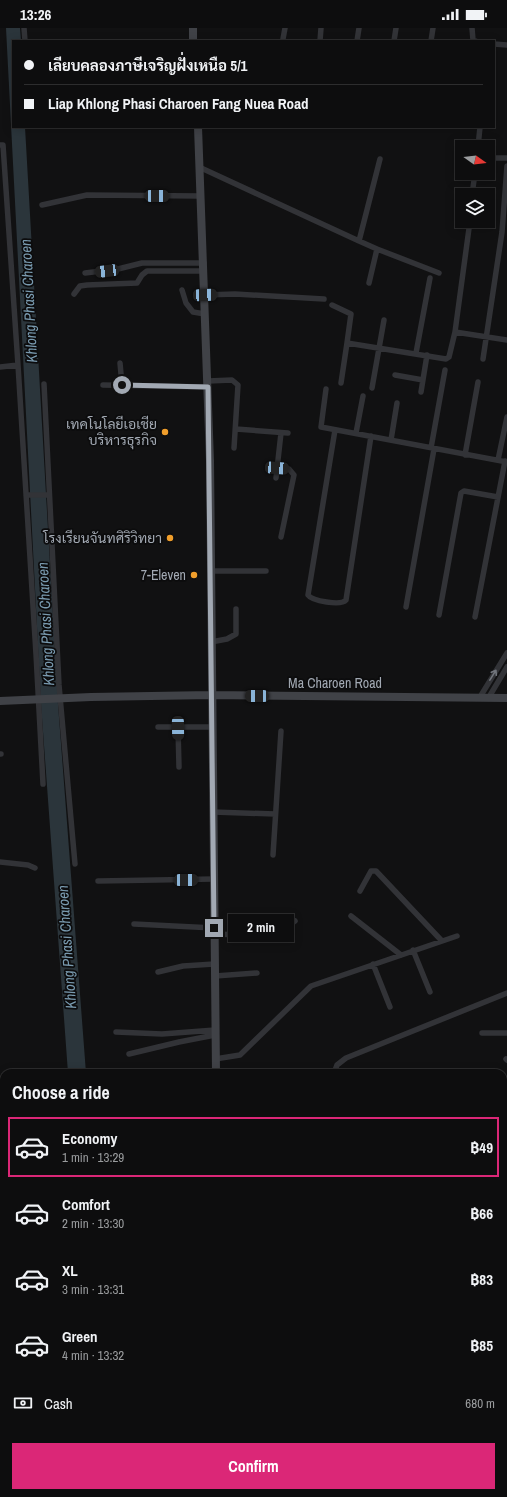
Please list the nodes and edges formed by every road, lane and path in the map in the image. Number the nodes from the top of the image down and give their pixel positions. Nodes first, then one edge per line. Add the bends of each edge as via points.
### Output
1 (24, 28) edge
2 (193, 28) edge
3 (285, 28) edge
4 (322, 28) edge
5 (359, 28) edge
6 (396, 28) edge
7 (433, 28) edge
8 (472, 28) edge
9 (283, 39) dead end
10 (25, 40) edge
11 (193, 40) edge
12 (320, 40) edge
13 (357, 40) edge
14 (394, 40) edge
15 (431, 40) edge
16 (473, 40) edge
17 (495, 44) edge
18 (507, 45) edge
19 (198, 128) edge
20 (480, 128) edge
21 (479, 140) edge
22 (0, 145) edge
23 (495, 158) edge
24 (507, 158) edge
25 (380, 159) dead end
26 (199, 166) junction
27 (507, 166) edge
28 (200, 196) junction
29 (42, 205) dead end
30 (469, 228) edge
31 (359, 241) junction
32 (377, 249) junction
33 (204, 267) junction
34 (85, 273) dead end
35 (440, 273) dead end
36 (430, 278) dead end
37 (369, 282) dead end
38 (182, 290) dead end
39 (74, 294) dead end
40 (205, 295) junction
41 (324, 299) dead end
42 (332, 305) dead end
43 (206, 314) junction
44 (384, 320) dead end
45 (455, 332) junction
46 (487, 337) junction
47 (507, 340) edge
48 (347, 343) junction
49 (379, 348) junction
50 (416, 353) junction
51 (428, 355) junction
52 (483, 359) dead end
53 (120, 363) dead end
54 (18, 365) junction
55 (0, 367) edge
56 (445, 370) dead end
57 (395, 375) dead end
58 (423, 380) junction
59 (478, 382) dead end
60 (341, 383) dead end
61 (44, 384) dead end
62 (208, 384) junction
63 (103, 385) dead end
64 (122, 385) junction
65 (372, 388) dead end
66 (326, 389) dead end
67 (421, 392) dead end
68 (363, 396) dead end
69 (397, 403) dead end
70 (507, 417) edge
71 (236, 429) junction
72 (335, 430) junction
73 (281, 433) junction
74 (288, 433) dead end
75 (356, 434) junction
76 (371, 436) junction
77 (391, 440) junction
78 (234, 448) dead end
79 (432, 449) junction
80 (465, 454) junction
81 (498, 460) junction
82 (506, 461) edge
83 (277, 468) junction
84 (276, 478) dead end
85 (28, 495) junction
86 (48, 495) junction
87 (498, 497) junction
88 (281, 537) dead end
89 (210, 571) junction
90 (266, 571) dead end
91 (406, 607) dead end
92 (236, 609) dead end
93 (439, 615) dead end
94 (475, 617) dead end
95 (210, 642) junction
96 (507, 653) edge
97 (507, 667) edge
98 (211, 695) junction
99 (480, 697) junction
100 (489, 697) junction
101 (507, 698) edge
102 (1, 701) edge
103 (211, 727) junction
104 (158, 728) dead end
105 (178, 728) junction
106 (281, 731) dead end
107 (179, 767) dead end
108 (43, 784) dead end
109 (213, 812) junction
110 (276, 814) junction
111 (273, 855) dead end
112 (0, 862) edge
113 (75, 864) dead end
114 (35, 868) dead end
115 (214, 879) junction
116 (98, 881) dead end
117 (360, 891) dead end
118 (351, 916) dead end
119 (295, 921) dead end
120 (134, 924) dead end
121 (214, 931) junction
122 (457, 936) dead end
123 (441, 940) junction
124 (413, 950) junction
125 (401, 955) junction
126 (214, 964) junction
127 (373, 964) junction
128 (158, 972) dead end
129 (257, 973) dead end
130 (215, 976) junction
131 (430, 992) dead end
132 (507, 993) edge
133 (390, 1007) dead end
134 (116, 1032) dead end
135 (215, 1032) junction
136 (482, 1033) dead end
137 (507, 1033) edge
138 (129, 1054) dead end
139 (216, 1058) junction
140 (216, 1069) edge
141 (336, 1069) edge

1 - 10 street
2 - 11 main road
3 - 9 street
4 - 12 street
5 - 13 street
6 - 14 street
7 - 15 street
8 - 16 street
17 - 18 street
19 - 26 main road
20 - 21 street
22 - 54 street via 3,145
23 - 24 street
25 - 31 street
26 - 28 main road
26 - 31 street
27 - 46 street via 502,232
28 - 29 street via 87,195
28 - 33 main road
30 - 45 street
31 - 32 street
32 - 35 street
32 - 37 street
33 - 34 street via 142,263
33 - 39 street via 147,271 137,282 80,286
33 - 40 main road
36 - 50 street
38 - 43 street via 186,303 193,312
40 - 41 street via 235,294
40 - 43 main road
42 - 48 street via 351,314
43 - 62 main road
44 - 49 street
45 - 46 street
45 - 51 street via 449,357 446,359
46 - 47 street
46 - 52 street
48 - 49 street
48 - 60 street
49 - 50 street
49 - 65 street
50 - 51 street
51 - 58 street
53 - 64 street
54 - 55 street
54 - 85 street
56 - 79 street
57 - 58 street
58 - 67 street
59 - 80 street
61 - 86 street
62 - 64 street
62 - 71 street via 232,380 237,382
62 - 89 main road
63 - 64 street
66 - 72 street via 321,427
68 - 75 street
69 - 77 street
70 - 81 street
71 - 73 street
71 - 78 street
72 - 75 street
72 - 76 street via 308,595 314,599 339,604 346,600
73 - 74 street
73 - 83 street
75 - 76 street
76 - 77 street
77 - 79 street
79 - 80 street
79 - 91 street
80 - 81 street
81 - 82 street
82 - 87 street
83 - 84 street
83 - 88 street via 289,469 294,475
85 - 86 street
85 - 108 street
86 - 113 street via 58,678
87 - 93 street via 464,491 461,493
87 - 94 street
89 - 90 street
89 - 95 main road
92 - 95 street via 236,634 227,639
95 - 98 main road
99 -> 96 street
97 - 100 street
98 - 99 main road, Ma Charoen Road
98 - 102 main road, Ma Charoen Road
98 - 103 main road
99 - 100 main road, Ma Charoen Road
100 - 101 main road, Ma Charoen Road
103 - 105 street
103 - 109 main road
104 - 105 street
105 - 107 street
106 - 110 street
109 - 110 street
109 - 115 main road
110 - 111 street
112 - 114 street
115 - 116 street
115 - 121 main road
117 - 123 street via 371,871 376,871
118 - 125 street
119 - 121 street via 279,933 270,936
120 - 121 street
121 - 126 main road
122 - 123 street
123 - 124 street
124 - 125 street
124 - 131 street
125 - 127 street
126 - 128 street via 183,966
126 - 130 main road
127 - 133 street
127 - 139 street via 311,986 240,1055
129 - 130 street
130 - 135 main road
132 - 141 street via 346,1058
134 - 135 street
135 - 138 street
135 - 139 main road
136 - 137 street
139 - 140 main road

